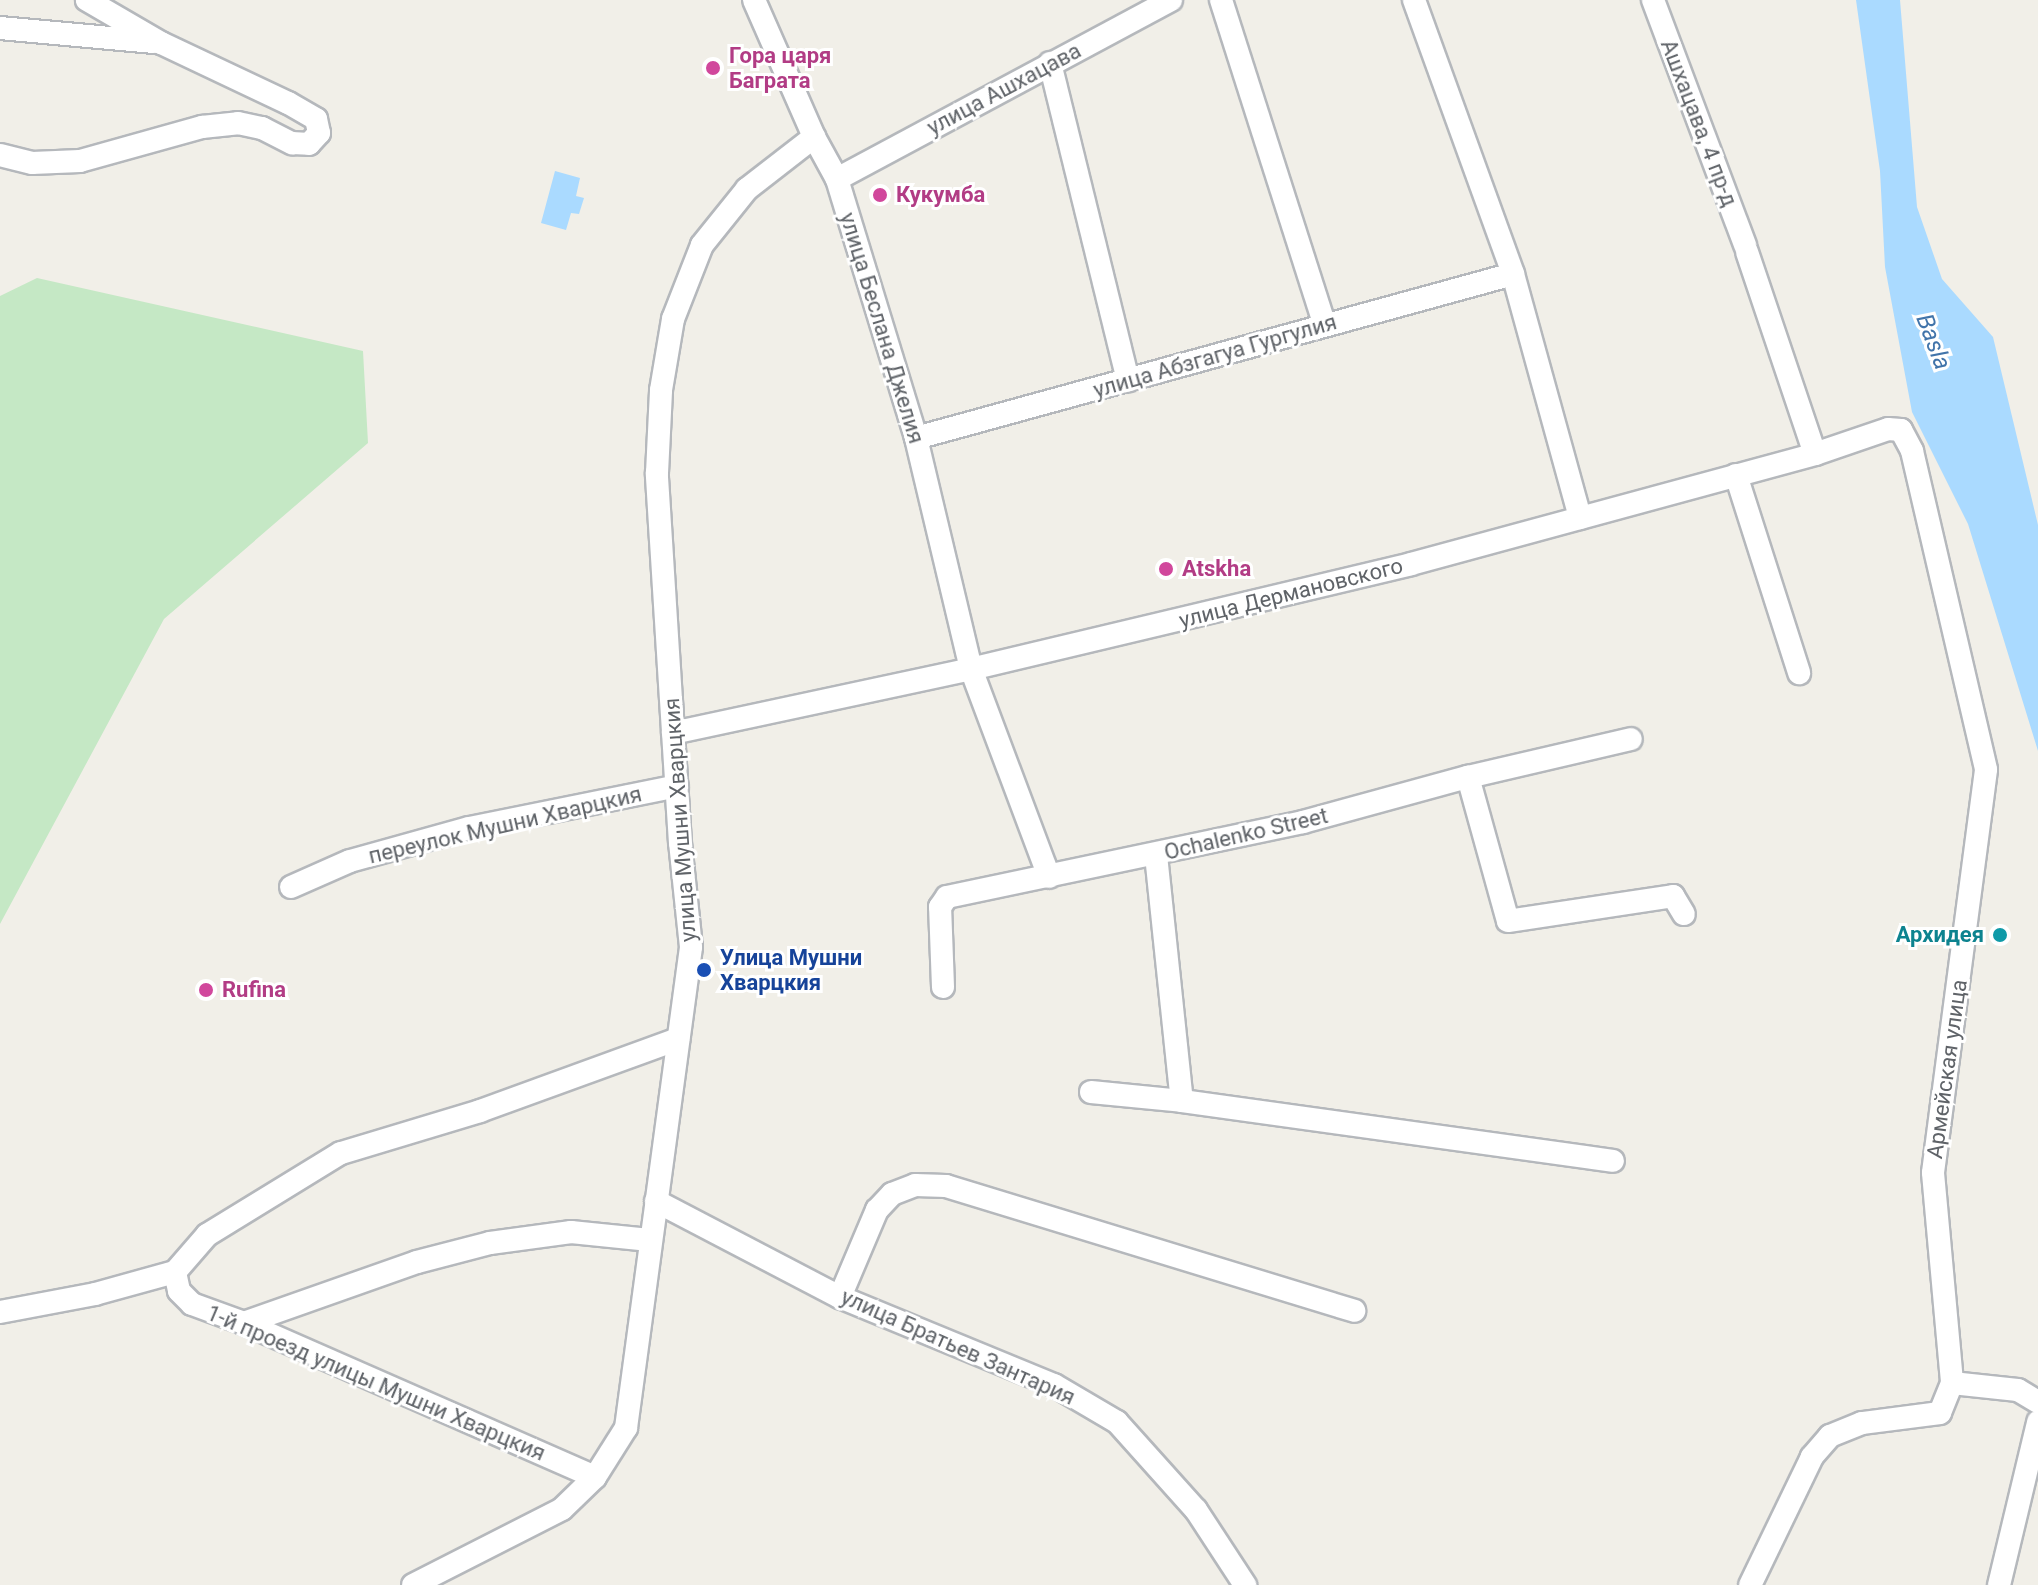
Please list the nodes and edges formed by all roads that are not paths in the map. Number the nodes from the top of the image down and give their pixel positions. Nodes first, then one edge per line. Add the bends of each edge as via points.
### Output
1 (87, 0) edge
2 (754, 0) edge
3 (1171, 0) edge
4 (1221, 0) edge
5 (1414, 0) edge
6 (1653, 0) edge
7 (0, 28) edge
8 (161, 43) junction
9 (1050, 63) junction
10 (814, 137) junction
11 (0, 155) edge
12 (837, 179) junction
13 (1513, 274) junction
14 (1325, 325) junction
15 (1128, 381) junction
16 (1901, 430) joint
17 (916, 438) junction
18 (1815, 454) junction
19 (1736, 475) junction
20 (1580, 518) junction
21 (971, 669) junction
22 (1799, 673) dead end
23 (673, 733) junction
24 (1631, 739) dead end
25 (1468, 777) junction
26 (677, 786) junction
27 (1156, 855) junction
28 (1049, 877) junction
29 (291, 887) dead end
30 (1684, 914) dead end
31 (943, 987) dead end
32 (678, 1039) junction
33 (1091, 1092) dead end
34 (1182, 1101) junction
35 (1613, 1161) dead end
36 (656, 1201) junction
37 (650, 1240) junction
38 (175, 1272) junction
39 (840, 1297) junction
40 (1354, 1311) dead end
41 (0, 1312) edge
42 (244, 1323) junction
43 (1952, 1383) junction
44 (2038, 1402) edge
45 (2038, 1409) edge
46 (2038, 1422) edge
47 (595, 1477) junction
48 (413, 1585) edge
49 (1245, 1585) edge
50 (1750, 1585) edge
51 (1999, 1585) edge

1 - 8 street
2 - 10 street, улица Беслана Джелия
3 - 9 street, улица Ашхацава
4 - 14 street
5 - 13 street
6 - 18 street, Ашхацава, 4 пр-д via 1746,248
7 - 8 street
8 - 11 street via 298,108 316,119 319,133 309,144 292,143 238,123 202,127 80,161 32,163
9 - 12 street, улица Ашхацава
9 - 15 street
10 - 12 street, улица Беслана Джелия
10 - 23 street, улица Мушни Хварцкия via 747,189 702,245 673,319 661,390 657,473
12 - 17 street, улица Беслана Джелия
13 - 14 street, улица Абзгагуа Гургулия
13 - 20 street
14 - 15 street, улица Абзгагуа Гургулия
15 - 17 street, улица Абзгагуа Гургулия
16 - 18 street, улица Дермановского via 1888,429
16 - 43 street, Армейская улица via 1912,451 1986,770 1933,1173
17 - 21 street, улица Беслана Джелия
18 - 19 street, улица Дермановского
19 - 20 street, улица Дермановского
19 - 22 street
20 - 21 street, улица Дермановского
21 - 23 street, улица Дермановского
21 - 28 street, улица Беслана Джелия
23 - 26 street, улица Мушни Хварцкия
24 - 25 street, Ochalenko Street
25 - 27 street, Ochalenko Street
25 - 30 street via 1508,921 1673,896
26 - 29 street, переулок Мушни Хварцкия via 469,828 350,861
26 - 32 street, улица Мушни Хварцкия via 691,947
27 - 28 street, Ochalenko Street
27 - 34 street
28 - 31 street, Ochalenko Street via 947,897 940,907
32 - 36 street, улица Мушни Хварцкия
32 - 38 street via 480,1111 341,1153 207,1235
33 - 34 street
34 - 35 street
36 - 37 street, улица Мушни Хварцкия
36 - 39 street, улица Братьев Зантария
37 - 42 street via 571,1232 490,1243 417,1262
37 - 47 street, улица Мушни Хварцкия via 626,1428
38 - 41 street
38 - 42 street, 1-й проезд улицы Мушни Хварцкия via 179,1291 192,1304
39 - 40 street via 877,1210 892,1194 915,1185 946,1186
39 - 49 street, улица Братьев Зантария via 1054,1385 1117,1422 1196,1510
42 - 47 street, 1-й проезд улицы Мушни Хварцкия
43 - 44 street via 2018,1390
43 - 50 street via 1940,1413 1862,1423 1830,1436 1812,1457
44 - 45 street
46 - 51 street
47 - 48 street, улица Мушни Хварцкия via 562,1509

